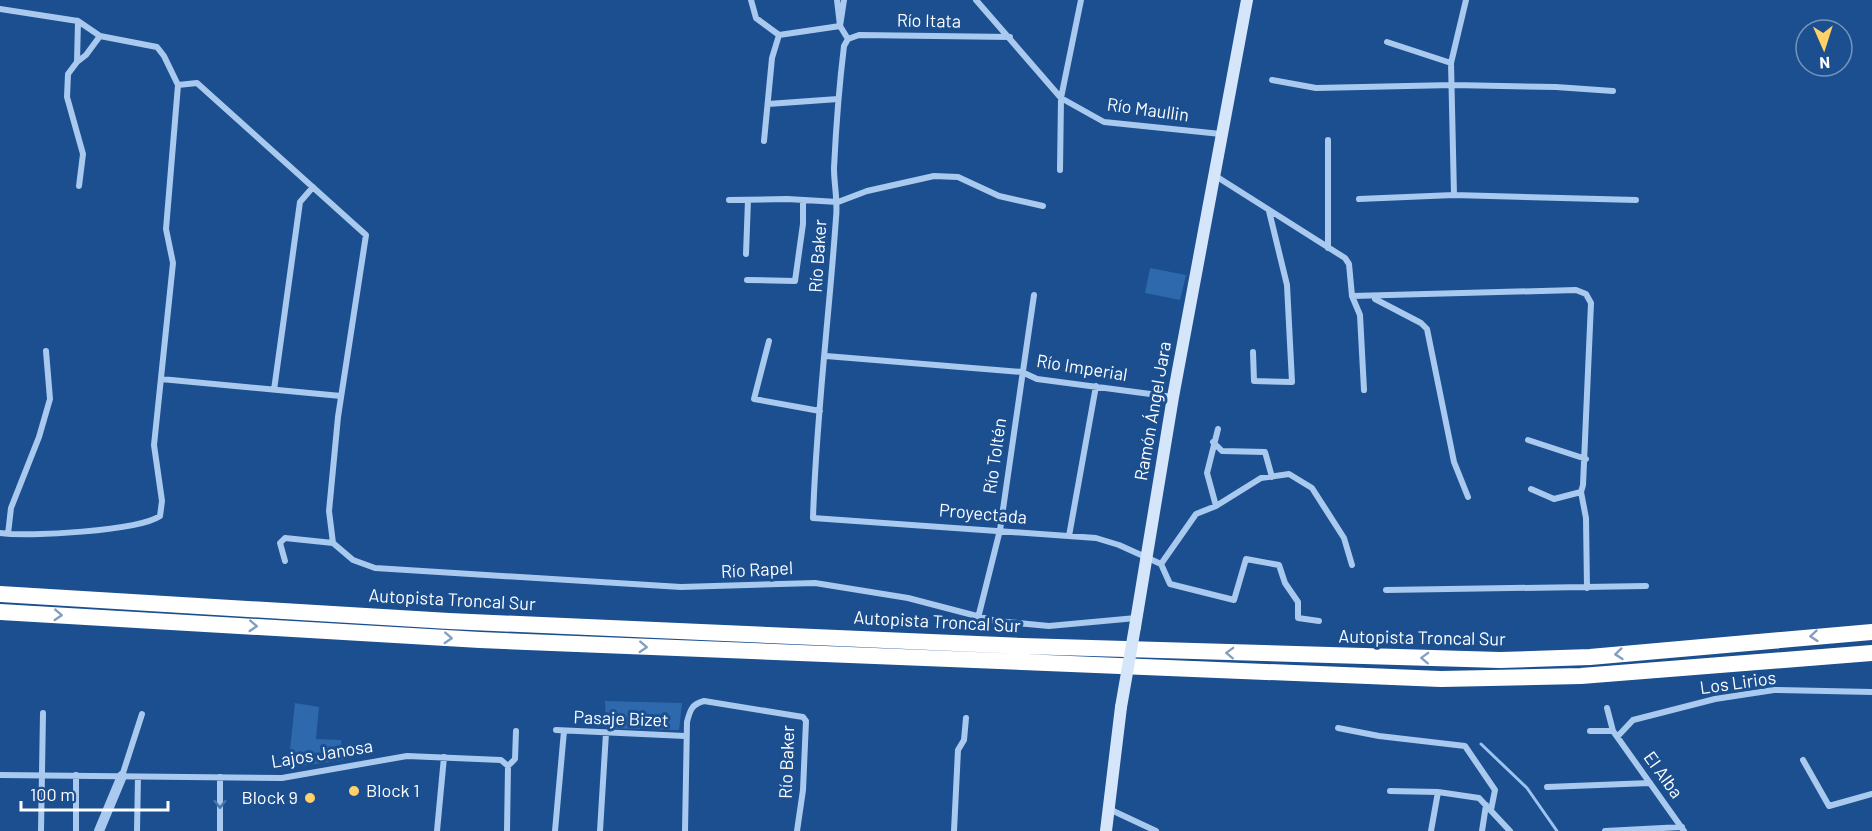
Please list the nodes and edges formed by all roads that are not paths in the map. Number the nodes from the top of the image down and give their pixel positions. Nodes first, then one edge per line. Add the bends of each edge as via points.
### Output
1 (751, 0) edge
2 (829, 0) edge
3 (844, 0) edge
4 (976, 0) edge
5 (1081, 0) edge
6 (1247, 0) edge
7 (1466, 0) edge
8 (837, 2) edge
9 (0, 9) edge
10 (78, 21) junction
11 (840, 26) junction
12 (779, 35) junction
13 (100, 36) junction
14 (1010, 38) junction
15 (848, 39) junction
16 (1387, 42) dead end
17 (76, 62) junction
18 (1451, 63) junction
19 (1272, 80) dead end
20 (178, 85) junction
21 (1453, 85) junction
22 (1613, 91) dead end
23 (1061, 98) junction
24 (838, 99) junction
25 (768, 104) junction
26 (1221, 134) junction
27 (1328, 140) dead end
28 (764, 141) dead end
29 (1060, 170) dead end
30 (1213, 175) junction
31 (79, 186) dead end
32 (313, 188) junction
33 (1454, 195) junction
34 (729, 200) dead end
35 (748, 200) junction
36 (803, 200) junction
37 (1359, 200) dead end
38 (1636, 200) dead end
39 (837, 202) junction
40 (1043, 206) dead end
41 (1269, 211) junction
42 (1328, 248) junction
43 (747, 254) dead end
44 (747, 280) dead end
45 (1034, 296) dead end
46 (1352, 296) junction
47 (1373, 297) junction
48 (769, 341) dead end
49 (46, 351) dead end
50 (1254, 352) dead end
51 (826, 356) junction
52 (1022, 372) junction
53 (161, 379) junction
54 (1096, 386) junction
55 (274, 390) junction
56 (1364, 390) dead end
57 (341, 396) junction
58 (1173, 396) junction
59 (820, 411) junction
60 (1218, 429) dead end
61 (1528, 440) dead end
62 (1213, 442) junction
63 (1586, 459) junction
64 (1272, 477) junction
65 (1531, 489) dead end
66 (1581, 492) junction
67 (1468, 496) dead end
68 (1216, 506) junction
69 (813, 518) joint
70 (1000, 530) junction
71 (0, 533) edge
72 (8, 534) junction
73 (1069, 537) junction
74 (333, 543) junction
75 (1146, 557) junction
76 (285, 561) dead end
77 (1161, 564) junction
78 (1352, 565) dead end
79 (1646, 586) dead end
80 (1587, 588) junction
81 (1386, 590) dead end
82 (0, 594) edge
83 (0, 612) edge
84 (978, 618) junction
85 (1319, 621) dead end
86 (1135, 622) junction
87 (1872, 632) edge
88 (1872, 653) edge
89 (1872, 692) edge
90 (1607, 708) dead end
91 (43, 713) dead end
92 (142, 714) dead end
93 (966, 718) dead end
94 (1338, 728) dead end
95 (556, 730) dead end
96 (516, 731) dead end
97 (564, 731) junction
98 (1590, 731) dead end
99 (606, 733) junction
100 (1615, 734) junction
101 (685, 736) junction
102 (444, 756) junction
103 (1803, 760) dead end
104 (508, 766) junction
105 (0, 775) edge
106 (42, 775) junction
107 (76, 775) junction
108 (122, 776) junction
109 (138, 777) junction
110 (220, 777) junction
111 (1650, 783) junction
112 (1547, 787) dead end
113 (1390, 791) dead end
114 (1438, 792) junction
115 (1872, 794) edge
116 (1488, 807) junction
117 (1109, 809) junction
118 (1683, 829) edge
119 (42, 831) edge
120 (76, 831) edge
121 (99, 831) edge
122 (137, 831) edge
123 (220, 831) edge
124 (437, 831) edge
125 (507, 831) edge
126 (555, 831) edge
127 (600, 831) edge
128 (685, 831) edge
129 (797, 831) edge
130 (954, 831) edge
131 (1106, 831) edge
132 (1156, 831) edge
133 (1431, 831) edge
134 (1482, 831) edge
135 (1510, 831) edge
136 (1605, 831) edge

1 - 12 street via 756,18
2 - 8 street
3 - 11 street
4 - 14 street, Río Maullin
5 - 23 street
6 - 26 main road, Ramón Ángel Jara
7 - 18 street
8 - 11 street
9 - 10 street
10 - 13 street
10 - 17 street
11 - 12 street
11 - 15 street
12 - 25 street via 772,58
13 - 17 street
13 - 20 street via 157,48
14 - 15 street, Río Itata via 859,35
14 - 23 street, Río Maullin
15 - 24 street, Río Baker
16 - 18 street
17 - 31 street via 68,74 67,97 83,154
18 - 21 street
19 - 21 street via 1316,88
20 - 32 street via 197,82
20 - 53 street via 166,229 173,263
21 - 22 street
21 - 33 street
23 - 26 street, Río Maullin via 1104,122
23 - 29 street
24 - 25 street
24 - 39 street, Río Baker via 834,172
25 - 28 street
26 - 30 main road, Ramón Ángel Jara
27 - 42 street
30 - 41 street
30 - 58 main road, Ramón Ángel Jara
32 - 55 street via 300,202
32 - 57 street via 366,235
33 - 37 street
33 - 38 street
34 - 35 street
35 - 36 street
35 - 43 street
36 - 39 street
36 - 44 street via 795,281
39 - 40 street via 934,176 958,177 999,196
39 - 51 street, Río Baker
41 - 42 street
41 - 50 street via 1287,285 1293,382 1254,381
42 - 46 street via 1349,264
45 - 52 street, Río Toltén
46 - 47 street
46 - 56 street via 1360,315
47 - 63 street via 1576,290 1586,294 1591,303
47 - 67 street via 1427,329 1454,462
48 - 59 street via 754,399
49 - 72 street via 50,399 11,508
51 - 52 street
51 - 59 street, Río Baker
52 - 54 street, Río Imperial via 1037,379
52 - 70 street, Río Toltén
53 - 55 street
53 - 72 street via 154,445 162,501 160,516 140,524
54 - 58 street, Río Imperial
54 - 73 street
55 - 57 street
57 - 74 street via 329,511
58 - 75 main road, Ramón Ángel Jara
59 - 69 street, Río Baker
60 - 62 street
61 - 63 street
62 - 64 street via 1222,451 1265,452
62 - 68 street via 1207,472
63 - 66 street
64 - 68 street via 1261,478
64 - 78 street via 1289,474 1312,488 1344,538
65 - 66 street via 1554,498
66 - 80 street via 1586,518
68 - 77 street via 1196,514
69 - 70 street, Proyectada
70 - 73 street, Proyectada
70 - 84 street, Río Toltén
71 - 72 street
73 - 75 street, Proyectada via 1096,538
74 - 76 street via 285,538 280,543
74 - 84 street, Río Rapel via 353,560 375,568 681,587 815,583 908,598
75 - 77 street, Proyectada
75 - 86 main road, Ramón Ángel Jara
77 - 85 street via 1170,584 1234,600 1246,559 1279,565 1298,602 1298,618
79 - 80 street
80 - 81 street
87 -> 82 highway, Autopista Troncal Sur via 1590,657 1500,660 1044,646 461,621
83 -> 88 highway, Autopista Troncal Sur via 480,640 1441,679 1581,676
84 - 86 street, Río Rapel via 1049,626
86 - 117 main road, Ramón Ángel Jara, bridge via 1120,706
89 - 100 street, Los Lirios via 1774,690 1714,699 1633,720
90 - 100 street, El Alba
91 - 106 street
92 - 108 street
93 - 130 street via 964,740 958,750
94 - 116 street via 1465,746 1495,790
95 - 97 street, Pasaje Bizet
96 - 104 street via 515,759
97 - 99 street, Pasaje Bizet
97 - 126 street
98 - 100 street
99 - 101 street, Pasaje Bizet
99 - 127 street
100 - 111 street, El Alba
101 - 128 street
101 - 129 street, Río Baker via 690,709 704,700 803,717 807,730
102 - 104 street, Lajos Janosa via 501,760
102 - 110 street, Lajos Janosa via 407,756 282,778
102 - 124 street
103 - 115 street via 1829,806
104 - 125 street
105 - 106 street, Lajos Janosa
106 - 107 street, Lajos Janosa
106 - 119 street
107 - 108 street, Lajos Janosa
107 - 120 street
108 - 109 street, Lajos Janosa
108 - 121 street
109 - 110 street, Lajos Janosa
109 - 122 street
110 -> 123 street
111 - 112 street
111 - 118 street, El Alba
113 - 114 street
114 - 116 street via 1479,798
114 - 133 street
116 - 134 street
116 - 135 street
117 - 131 main road, Ramón Ángel Jara
117 - 132 street
118 - 136 street

